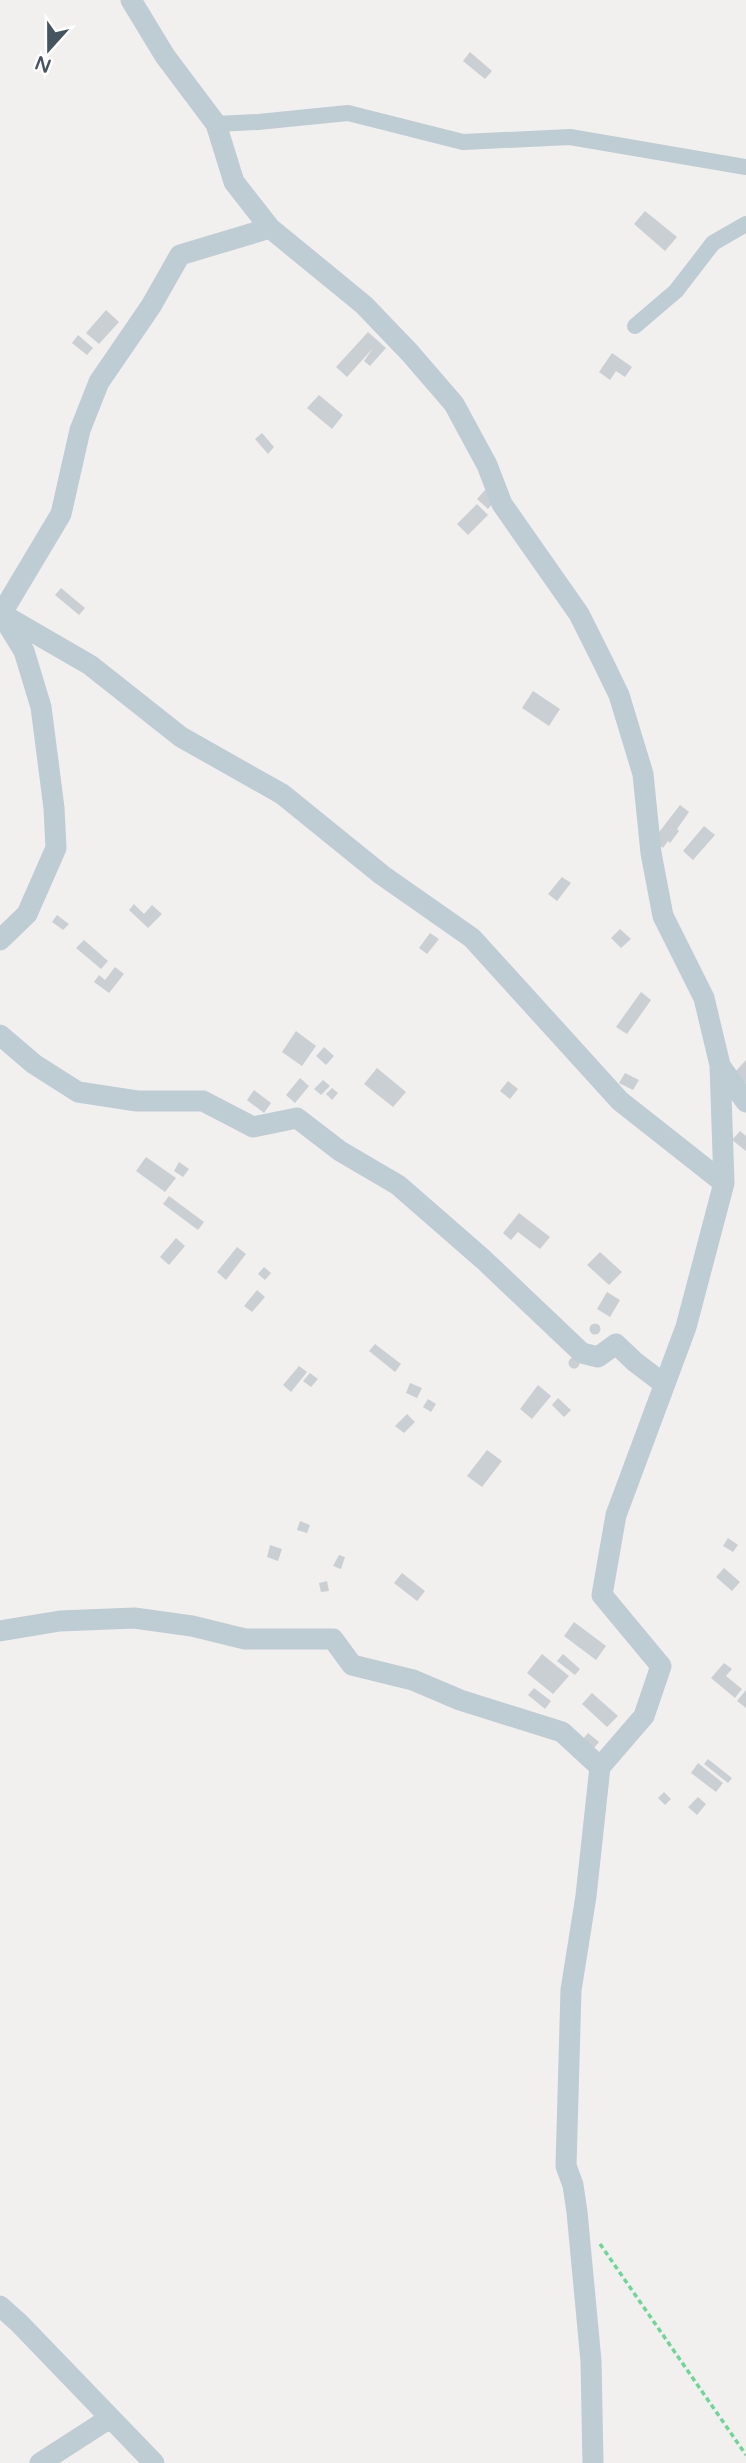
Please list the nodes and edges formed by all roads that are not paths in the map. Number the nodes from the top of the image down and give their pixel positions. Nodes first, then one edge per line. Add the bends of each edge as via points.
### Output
1 (131, 0) edge
2 (216, 124) junction
3 (746, 167) edge
4 (746, 224) edge
5 (270, 228) junction
6 (635, 326) dead end
7 (1, 614) edge
8 (0, 940) edge
9 (0, 1035) edge
10 (720, 1066) junction
11 (746, 1102) edge
12 (724, 1183) junction
13 (664, 1384) junction
14 (0, 1631) edge
15 (600, 1767) junction
16 (0, 2306) edge
17 (110, 2418) junction
18 (40, 2463) edge
19 (154, 2463) edge
20 (593, 2463) edge

1 - 2 street via 165,56
2 - 3 street via 348,113 463,142 570,137
2 - 5 street via 234,182
4 - 6 street via 713,243 676,291
5 - 7 street via 180,255 152,306 99,382 80,430 61,514
5 - 10 street via 364,305 454,404 502,504 579,614 619,695 643,774 663,916 704,998
7 - 8 street via 24,651 41,707 56,848 27,914
7 - 12 street via 90,665 181,737 282,794 382,875 472,938 620,1101
9 - 13 street via 78,1093 137,1101 203,1101 253,1127 297,1118 340,1151 398,1185 582,1353 597,1357 616,1344
10 - 11 street
10 - 12 street
12 - 13 street via 686,1327
13 - 15 street via 616,1515 602,1595 661,1665 644,1716
14 - 15 street via 60,1621 134,1618 245,1639 333,1639 352,1665 413,1680 562,1732
15 - 20 street via 571,1990 566,2166 577,2212 591,2361
16 - 17 street
17 - 18 street
17 - 19 street

